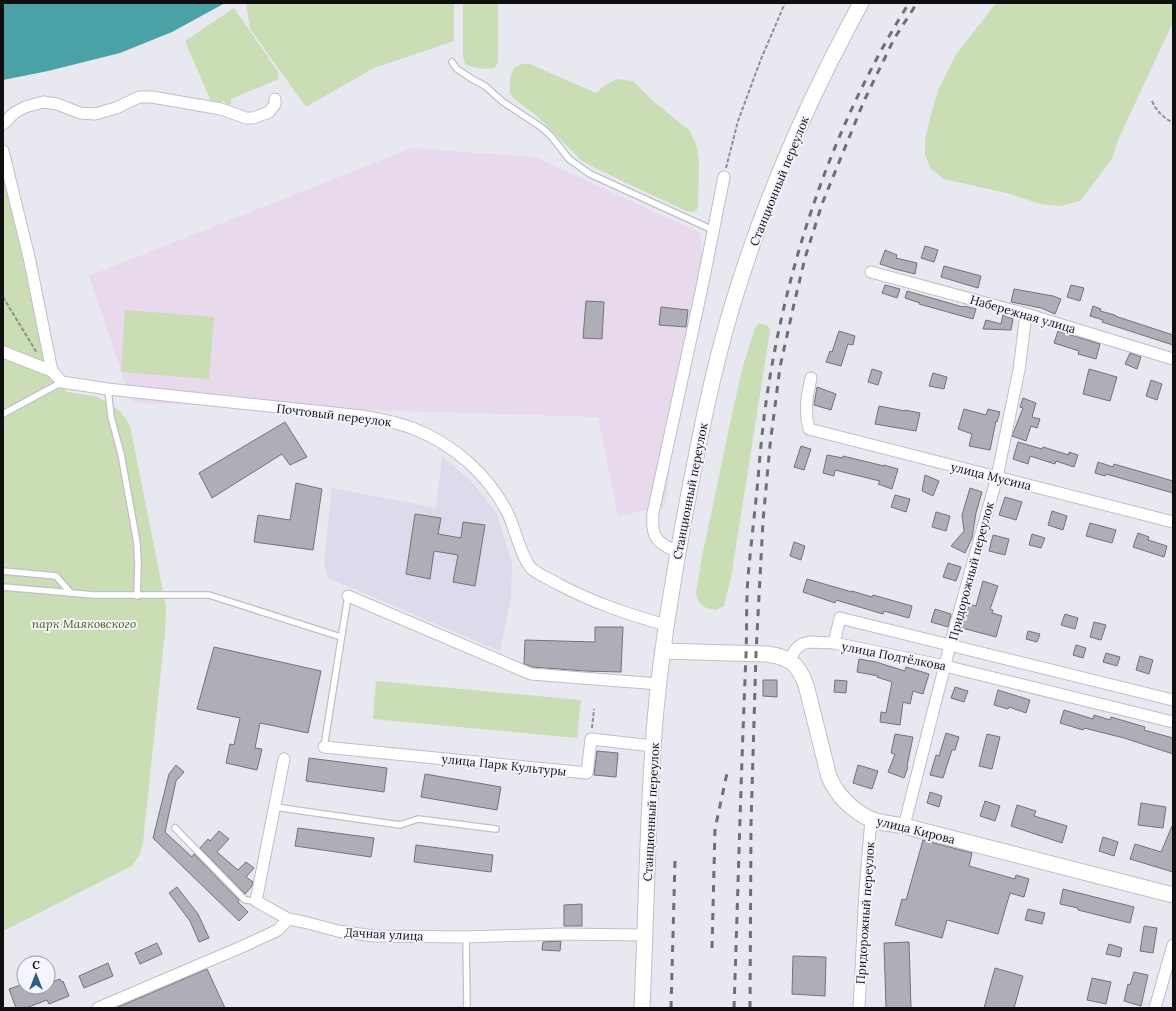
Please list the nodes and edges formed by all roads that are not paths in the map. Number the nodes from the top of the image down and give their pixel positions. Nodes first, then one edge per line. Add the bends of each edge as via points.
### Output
1 (861, 3) edge
2 (452, 62) dead end
3 (275, 99) dead end
4 (3, 124) edge
5 (3, 151) edge
6 (724, 177) road end
7 (712, 230) junction
8 (871, 272) dead end
9 (1026, 314) junction
10 (3, 352) edge
11 (1173, 359) edge
12 (52, 371) junction
13 (811, 378) dead end
14 (62, 382) junction
15 (108, 389) junction
16 (3, 414) edge
17 (997, 477) junction
18 (1173, 522) edge
19 (678, 552) junction
20 (3, 571) edge
21 (3, 587) edge
22 (71, 593) junction
23 (137, 596) junction
24 (348, 596) joint
25 (666, 625) junction
26 (341, 637) junction
27 (834, 644) junction
28 (950, 645) junction
29 (662, 651) junction
30 (789, 660) junction
31 (945, 666) junction
32 (659, 684) junction
33 (1173, 700) edge
34 (1173, 722) edge
35 (653, 746) junction
36 (324, 747) joint
37 (284, 759) dead end
38 (274, 807) junction
39 (871, 819) junction
40 (904, 826) junction
41 (176, 828) dead end
42 (496, 829) dead end
43 (1173, 895) edge
44 (256, 901) junction
45 (288, 919) junction
46 (645, 935) junction
47 (466, 937) junction
48 (1173, 946) edge
49 (98, 1008) edge
50 (467, 1008) edge
51 (642, 1008) edge
52 (859, 1008) edge
53 (1155, 1008) edge

1 - 19 main road, Станционный переулок via 784,163 761,220 730,312 699,438
2 - 7 lane via 472,80 485,86 503,102 541,127 569,159 590,174
3 - 4 street via 275,104 269,112 253,118 221,109 152,97 139,97 116,108 87,114 58,104 43,102 24,107
5 - 12 street
6 - 7 street
7 - 19 street via 698,308 653,513 655,537 664,546
8 - 9 street, Набережная улица
9 - 11 street, Набережная улица
9 - 17 street, Придорожный переулок via 1019,370
10 - 12 street
12 - 14 street
13 - 17 street, улица Мусина via 806,406 809,429
14 - 15 street, Почтовый переулок
14 - 16 lane
15 - 23 lane via 111,417 137,543
15 - 25 street, Почтовый переулок via 362,416 413,428 457,452 484,478 509,517 531,568 584,597 621,612
17 - 18 street, улица Мусина
17 - 28 street, Придорожный переулок
19 - 25 main road, Станционный переулок
20 - 22 lane via 56,576
21 - 22 lane
22 - 23 lane
23 - 26 lane via 209,595
24 - 26 lane
24 - 32 street via 531,674
25 - 29 main road, Станционный переулок
26 - 36 lane
27 - 28 street, улица Подтёлкова via 840,618
27 - 30 street via 802,644
27 - 31 street, улица Подтёлкова
28 - 31 street, Придорожный переулок
28 - 33 street, улица Подтёлкова
29 - 30 main road via 766,654
29 - 32 main road, Станционный переулок
30 - 39 main road, улица Кирова via 802,674 806,685 829,777 834,787 848,804
31 - 34 street, улица Подтёлкова
31 - 40 street, Придорожный переулок
32 - 35 main road, Станционный переулок
35 - 36 street, улица Парк Культуры via 591,739 587,773
35 - 46 main road, Станционный переулок
37 - 38 street
38 - 42 lane via 400,825 418,819
38 - 44 street
39 - 40 main road, улица Кирова
39 - 52 street, Придорожный переулок
40 - 43 main road, улица Кирова
41 - 44 lane via 245,900
44 - 45 street, Дачная улица
45 - 47 street, Дачная улица via 338,931 374,936
45 - 49 street via 278,930 246,945
46 - 47 street, Дачная улица
46 - 51 main road, Станционный переулок
47 - 50 lane
48 - 53 street

